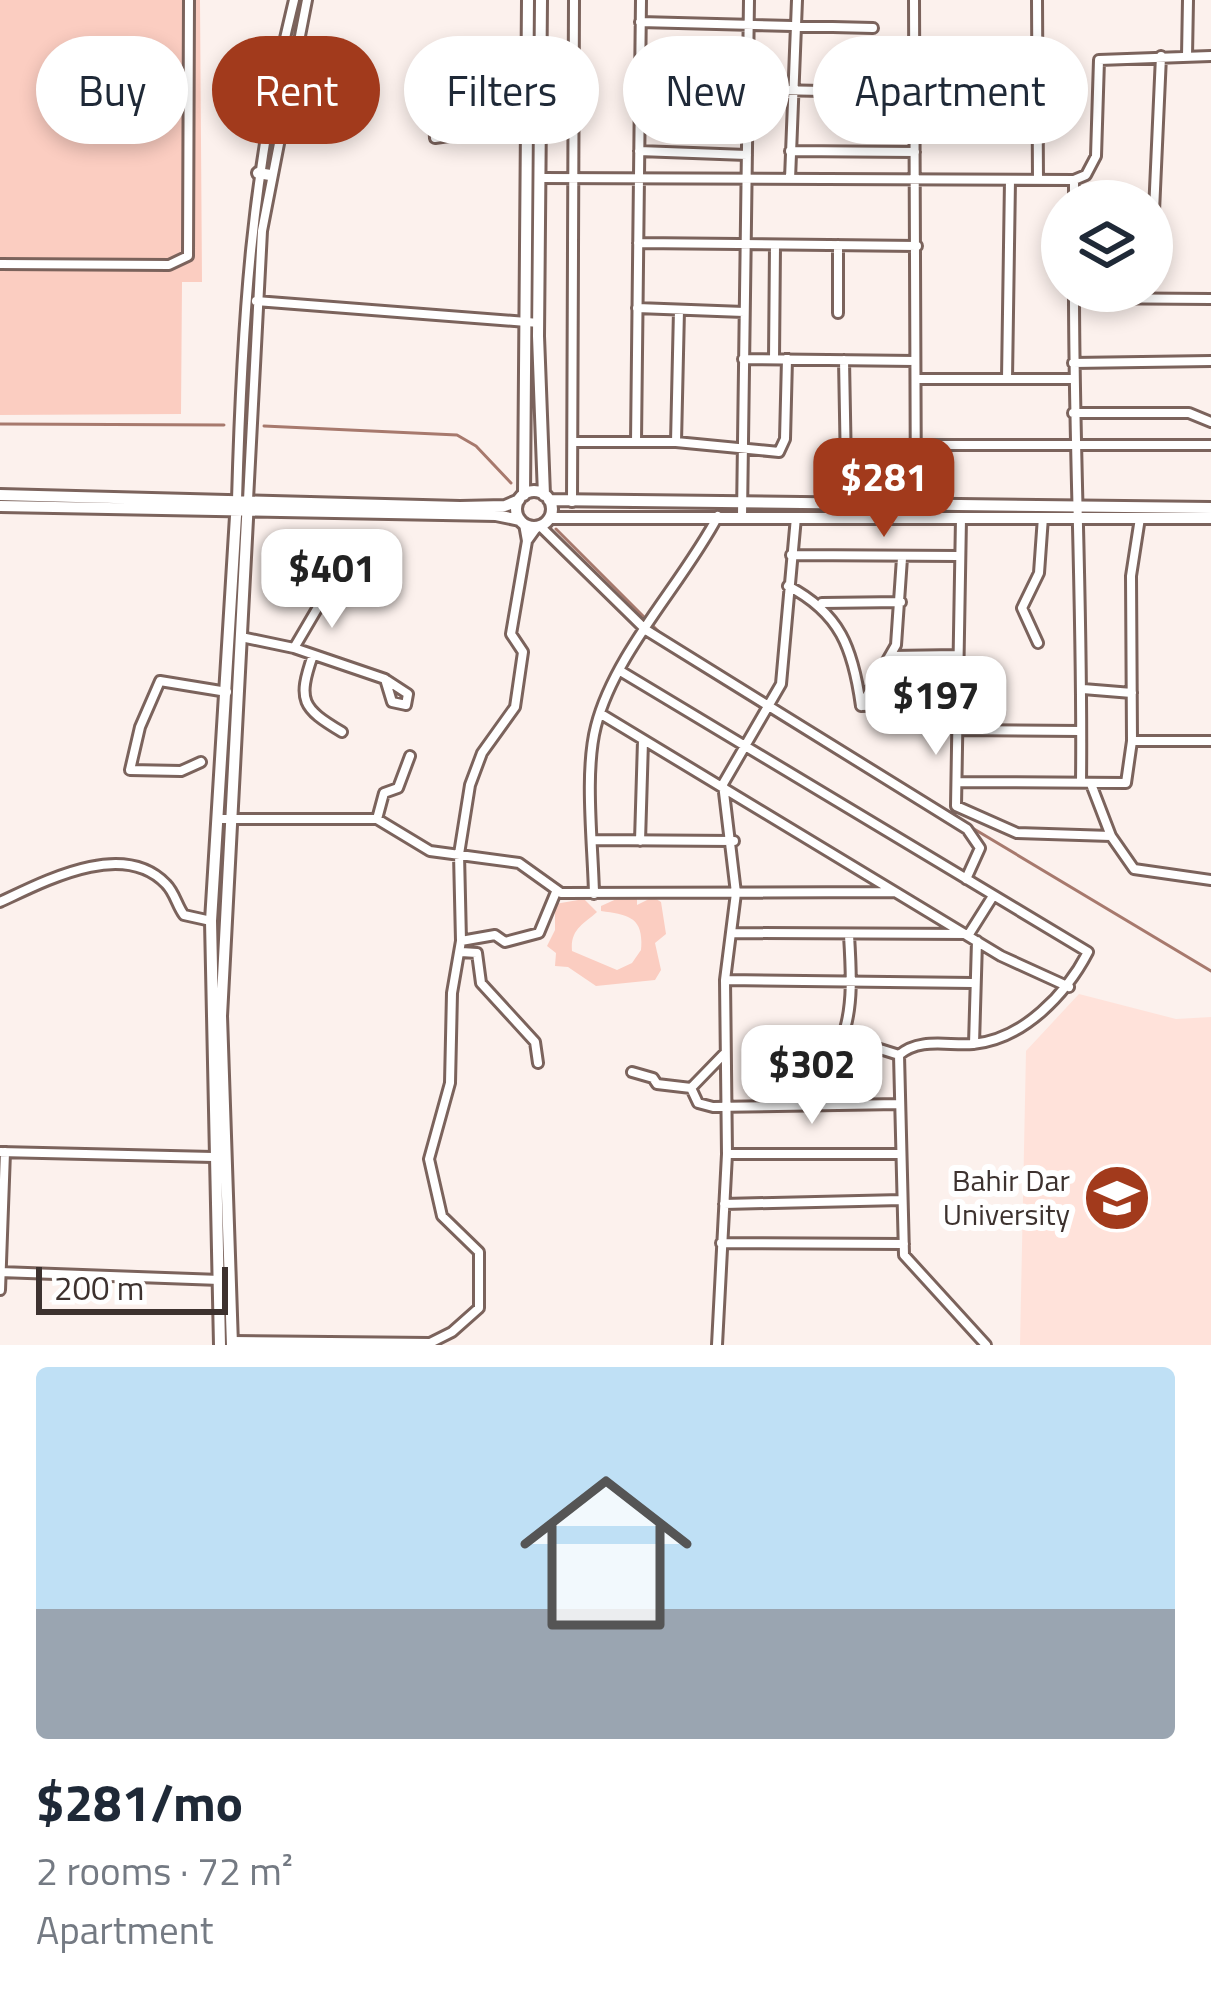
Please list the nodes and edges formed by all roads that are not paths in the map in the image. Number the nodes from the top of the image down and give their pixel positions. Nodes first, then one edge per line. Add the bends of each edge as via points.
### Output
1 (189, 0) edge
2 (294, 0) edge
3 (307, 0) edge
4 (528, 0) edge
5 (541, 0) edge
6 (574, 0) edge
7 (640, 0) edge
8 (749, 0) edge
9 (797, 0) edge
10 (914, 0) edge
11 (1037, 0) edge
12 (1188, 0) edge
13 (640, 22) junction
14 (748, 26) junction
15 (794, 27) junction
16 (873, 28) dead end
17 (534, 31) junction
18 (534, 36) edge
19 (640, 36) edge
20 (748, 36) edge
21 (1161, 56) junction
22 (1187, 56) junction
23 (1211, 56) edge
24 (790, 93) junction
25 (813, 93) edge
26 (455, 98) joint
27 (534, 144) edge
28 (537, 144) edge
29 (639, 144) edge
30 (746, 144) edge
31 (639, 151) junction
32 (790, 151) junction
33 (915, 152) junction
34 (746, 155) junction
35 (264, 174) junction
36 (540, 178) junction
37 (575, 178) junction
38 (638, 179) junction
39 (746, 179) junction
40 (790, 179) junction
41 (915, 180) junction
42 (1010, 180) junction
43 (1038, 180) joint
44 (1074, 180) edge
45 (1155, 180) edge
46 (638, 243) junction
47 (745, 244) junction
48 (776, 244) junction
49 (838, 245) junction
50 (916, 246) junction
51 (0, 264) edge
52 (1173, 296) edge
53 (1211, 299) edge
54 (256, 301) junction
55 (637, 308) junction
56 (679, 310) junction
57 (744, 311) junction
58 (1074, 312) edge
59 (838, 313) dead end
60 (532, 323) junction
61 (743, 358) junction
62 (774, 359) junction
63 (787, 359) junction
64 (844, 360) junction
65 (1211, 361) edge
66 (915, 362) junction
67 (1073, 363) junction
68 (916, 379) junction
69 (1073, 379) junction
70 (1007, 380) junction
71 (1073, 413) junction
72 (1211, 422) edge
73 (572, 442) junction
74 (636, 442) junction
75 (676, 442) junction
76 (916, 445) junction
77 (1073, 445) junction
78 (1211, 446) edge
79 (742, 448) junction
80 (846, 469) dead end
81 (0, 495) edge
82 (546, 497) junction
83 (521, 498) junction
84 (572, 504) junction
85 (242, 505) junction
86 (0, 506) edge
87 (1211, 508) edge
88 (741, 510) junction
89 (826, 511) junction
90 (916, 511) junction
91 (1074, 512) junction
92 (718, 515) junction
93 (796, 516) junction
94 (961, 517) junction
95 (1043, 517) junction
96 (1140, 518) junction
97 (1211, 518) edge
98 (534, 523) junction
99 (791, 555) junction
100 (959, 556) junction
101 (902, 558) junction
102 (331, 585) dead end
103 (788, 586) junction
104 (901, 602) junction
105 (821, 603) junction
106 (646, 631) junction
107 (241, 637) junction
108 (1038, 644) dead end
109 (294, 648) junction
110 (313, 655) junction
111 (958, 655) junction
112 (892, 656) junction
113 (622, 672) junction
114 (385, 680) dead end
115 (1083, 689) junction
116 (227, 692) junction
117 (1132, 692) junction
118 (958, 703) junction
119 (770, 706) junction
120 (861, 706) junction
121 (601, 714) junction
122 (958, 730) junction
123 (1082, 731) junction
124 (342, 732) dead end
125 (643, 740) junction
126 (1132, 741) junction
127 (1211, 741) edge
128 (744, 746) junction
129 (410, 756) dead end
130 (201, 762) dead end
131 (958, 782) junction
132 (1086, 783) junction
133 (723, 784) junction
134 (956, 806) junction
135 (224, 819) junction
136 (377, 819) junction
137 (956, 822) junction
138 (1111, 836) junction
139 (593, 840) junction
140 (640, 841) junction
141 (734, 841) junction
142 (459, 854) junction
143 (966, 879) junction
144 (1211, 880) edge
145 (556, 892) junction
146 (895, 892) junction
147 (736, 893) junction
148 (594, 894) junction
149 (993, 896) junction
150 (0, 902) edge
151 (211, 921) junction
152 (734, 933) junction
153 (849, 935) junction
154 (973, 937) junction
155 (461, 940) junction
156 (461, 952) junction
157 (724, 980) junction
158 (852, 983) junction
159 (973, 983) junction
160 (1069, 987) junction
161 (845, 1038) junction
162 (974, 1044) junction
163 (899, 1054) junction
164 (723, 1055) junction
165 (538, 1063) dead end
166 (632, 1072) dead end
167 (692, 1088) junction
168 (898, 1104) junction
169 (795, 1106) junction
170 (724, 1108) junction
171 (218, 1133) junction
172 (3, 1152) edge
173 (728, 1154) junction
174 (900, 1154) junction
175 (213, 1157) junction
176 (902, 1200) junction
177 (724, 1204) junction
178 (721, 1243) junction
179 (904, 1244) junction
180 (1, 1273) edge
181 (223, 1280) junction
182 (0, 1291) edge
183 (228, 1344) edge
184 (717, 1345) edge
185 (986, 1345) edge

1 - 51 street via 188,256 169,265
2 - 35 street
3 - 35 street
4 - 17 main road
5 - 17 main road
6 - 37 street
7 - 13 street
8 - 14 street
9 - 15 street
10 - 33 street
11 - 43 street
12 - 22 street
13 - 14 street
13 - 19 street
14 - 15 street
14 - 20 street
15 - 16 street
15 - 24 street
17 - 18 main road
21 - 22 street
21 - 44 street via 1096,64 1096,155
21 - 45 street
22 - 23 street
24 - 25 street
24 - 32 street
26 - 26 street via 434,101 435,138 456,135
27 - 60 main road
28 - 36 main road
29 - 31 street
30 - 34 street
31 - 34 street
31 - 38 street
32 - 33 street
32 - 40 street
33 - 41 street
34 - 39 street
35 - 54 street
35 - 85 street via 243,299
36 - 37 street
36 - 60 main road
37 - 38 street
37 - 73 street
38 - 39 street
38 - 46 street
39 - 40 street
39 - 47 street
40 - 41 street
41 - 42 street
41 - 50 street
42 - 43 street
42 - 70 street
46 - 47 street
46 - 55 street
47 - 48 street
47 - 57 street
48 - 49 street
48 - 62 street
49 - 50 street
49 - 59 street
50 - 66 street
52 - 53 street
54 - 60 street
54 - 85 street
55 - 56 street
55 - 74 street
56 - 57 street
56 - 75 street
57 - 61 street
58 - 67 street
60 - 82 main road
60 - 83 main road
61 - 62 street
61 - 79 street
62 - 63 street
63 - 64 street
63 - 79 street via 783,449
64 - 66 street
64 - 80 street
65 - 67 street
66 - 68 street
67 - 69 street
68 - 70 street
68 - 76 street
69 - 70 street
69 - 71 street
71 - 72 street via 1189,413
71 - 77 street
73 - 74 street
73 - 84 street
74 - 75 street
75 - 79 street
76 - 77 street
76 - 90 street
77 - 78 street
77 - 91 street
79 - 88 street
81 - 85 main road
82 - 83 main road
82 - 84 main road
82 - 98 main road
83 - 85 main road via 494,507
83 - 98 main road
84 - 88 main road
85 - 86 main road
85 - 98 main road
85 - 107 main road
85 - 116 main road
87 - 91 main road
88 - 89 main road
88 - 92 main road
88 - 93 main road
89 - 90 main road
89 - 93 main road
90 - 91 main road
90 - 94 main road
91 - 95 main road
91 - 96 main road
91 - 115 street
92 - 98 main road
92 - 106 street
93 - 99 street
94 - 95 main road
94 - 100 street
95 - 108 street via 1039,573 1022,608
96 - 97 main road
96 - 117 street via 1131,577
98 - 106 street
98 - 142 street via 511,634 523,652 515,706 474,769
99 - 101 street
99 - 103 street
100 - 101 street
100 - 111 street
101 - 104 street
102 - 109 street
103 - 105 street
103 - 119 street via 787,659
104 - 105 street
104 - 112 street
105 - 120 street via 850,656
106 - 113 street
106 - 119 street
107 - 109 street
107 - 135 main road
109 - 110 street
110 - 114 street
110 - 124 street via 304,680 309,712
111 - 112 street
111 - 118 street
112 - 120 street
113 - 121 street
113 - 128 street
115 - 117 street
115 - 123 street
116 - 130 street via 160,681 130,770 182,771
116 - 135 main road
117 - 126 street
118 - 120 street
118 - 122 street
119 - 128 street
119 - 137 street
121 - 125 street
121 - 139 street
122 - 123 street
122 - 131 street
123 - 132 street
125 - 133 street
125 - 140 street
126 - 127 street
126 - 132 street via 1126,783
128 - 133 street
128 - 143 street
129 - 136 street
131 - 132 street
131 - 134 street
132 - 138 street
133 - 141 street
133 - 146 street
134 - 137 street
134 - 138 street via 1018,833
135 - 136 street
135 - 151 main road
135 - 171 main road
136 - 142 street via 430,851
137 - 143 street via 980,841
138 - 144 street via 1134,869
139 - 140 street
139 - 148 street
140 - 141 street
141 - 147 street
142 - 145 street via 518,863
142 - 155 street
143 - 149 street
145 - 148 street
145 - 155 street via 538,933
146 - 147 street
146 - 154 street
147 - 148 street
147 - 152 street
149 - 154 street
149 - 160 street via 1088,952
150 - 151 street via 101,864 125,863 168,885 184,915
151 - 171 main road
152 - 153 street
152 - 157 street
153 - 154 street
153 - 158 street
154 - 159 street
154 - 160 street
155 - 156 street
156 - 165 street via 477,953 481,983 535,1042
156 - 183 street via 450,1083 429,1167 442,1216 479,1252 478,1308 430,1343
157 - 158 street
157 - 164 street
158 - 159 street
158 - 161 street
159 - 162 street
160 - 162 street via 1031,1020
161 - 163 street
161 - 169 street
162 - 163 street
163 - 168 street
164 - 167 street
164 - 170 street
166 - 167 street
167 - 170 street via 698,1103
168 - 169 street
168 - 174 street
169 - 170 street
170 - 173 street
171 - 175 main road
171 - 181 main road
172 - 175 street
172 - 180 street
173 - 174 street
173 - 177 street
174 - 176 street
175 - 181 main road
176 - 177 street
176 - 179 street
177 - 178 street
178 - 179 street
178 - 184 street
179 - 185 street via 904,1255
180 - 181 street
180 - 182 street
181 - 183 main road

